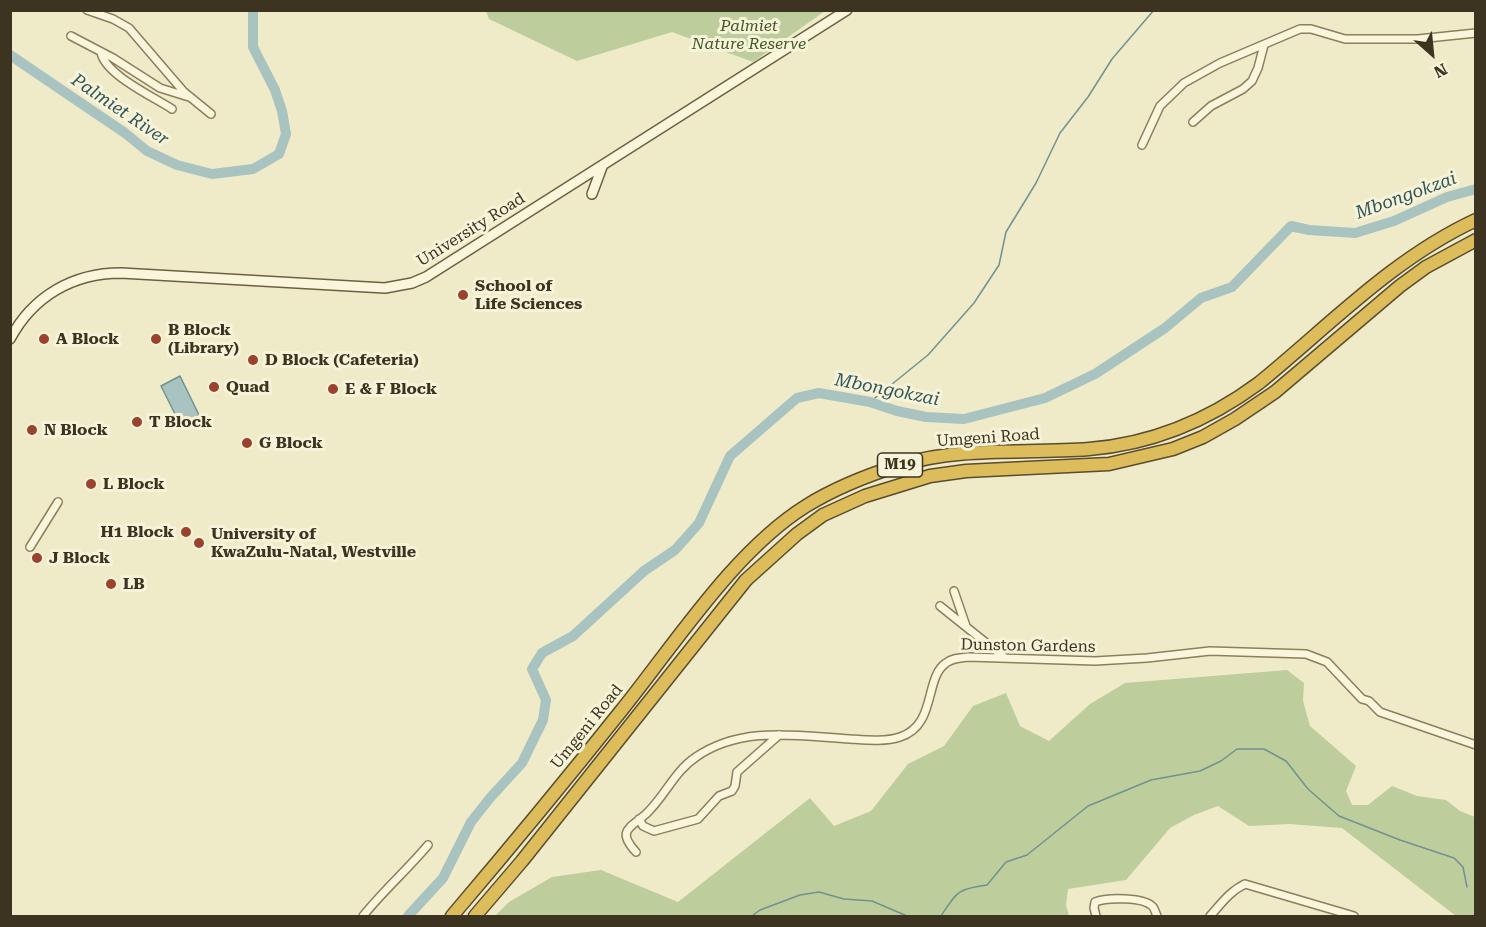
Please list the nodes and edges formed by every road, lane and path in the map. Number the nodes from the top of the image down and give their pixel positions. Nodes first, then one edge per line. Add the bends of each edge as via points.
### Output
1 (87, 10) edge
2 (847, 10) edge
3 (1476, 33) edge
4 (71, 36) dead end
5 (1264, 45) junction
6 (101, 52) junction
7 (189, 97) junction
8 (172, 109) dead end
9 (211, 114) dead end
10 (1193, 122) dead end
11 (1142, 145) dead end
12 (602, 167) junction
13 (592, 194) dead end
14 (1476, 220) edge
15 (1476, 240) edge
16 (10, 339) edge
17 (58, 501) dead end
18 (30, 547) dead end
19 (954, 591) dead end
20 (940, 606) dead end
21 (966, 626) junction
22 (1005, 658) junction
23 (779, 735) junction
24 (1476, 745) edge
25 (639, 819) junction
26 (428, 845) dead end
27 (636, 852) dead end
28 (363, 916) edge
29 (452, 916) edge
30 (474, 916) edge
31 (1096, 916) edge
32 (1157, 916) edge
33 (1210, 916) edge
34 (1354, 916) edge

1 - 7 street via 129,28
2 - 12 street, University Road
3 - 5 street via 1418,39 1345,39 1305,28
4 - 6 street
5 - 10 street via 1252,81
5 - 11 street via 1184,83 1160,106
6 - 7 street via 160,88
6 - 8 street via 104,61 122,78
7 - 9 street
12 - 13 street
12 - 16 street, University Road via 412,283 385,288 98,274 72,281 46,296 26,315
14 - 29 highway, Umgeni Road / M19 via 1395,267 1259,383 1188,426 1119,446 976,452 902,464 807,505 736,566
15 - 30 highway, Umgeni Road / M19 via 1400,286 1275,393 1235,419 1173,449 1109,464 930,476 865,496 823,515 746,579
17 - 18 street
19 - 21 street
20 - 21 street
21 - 22 street
22 - 23 street, Dunston Gardens via 968,657 946,663 920,722 900,738
22 - 24 street, Dunston Gardens via 1105,661 1210,651 1306,654 1327,662 1380,712
23 - 25 street, Dunston Gardens via 727,741 696,757
23 - 25 street via 737,772 732,791 719,796 698,819 654,831
25 - 27 street, Dunston Gardens via 626,832
26 - 28 street
31 - 32 street via 1095,902 1112,898 1147,903
33 - 34 street via 1236,888 1245,884

